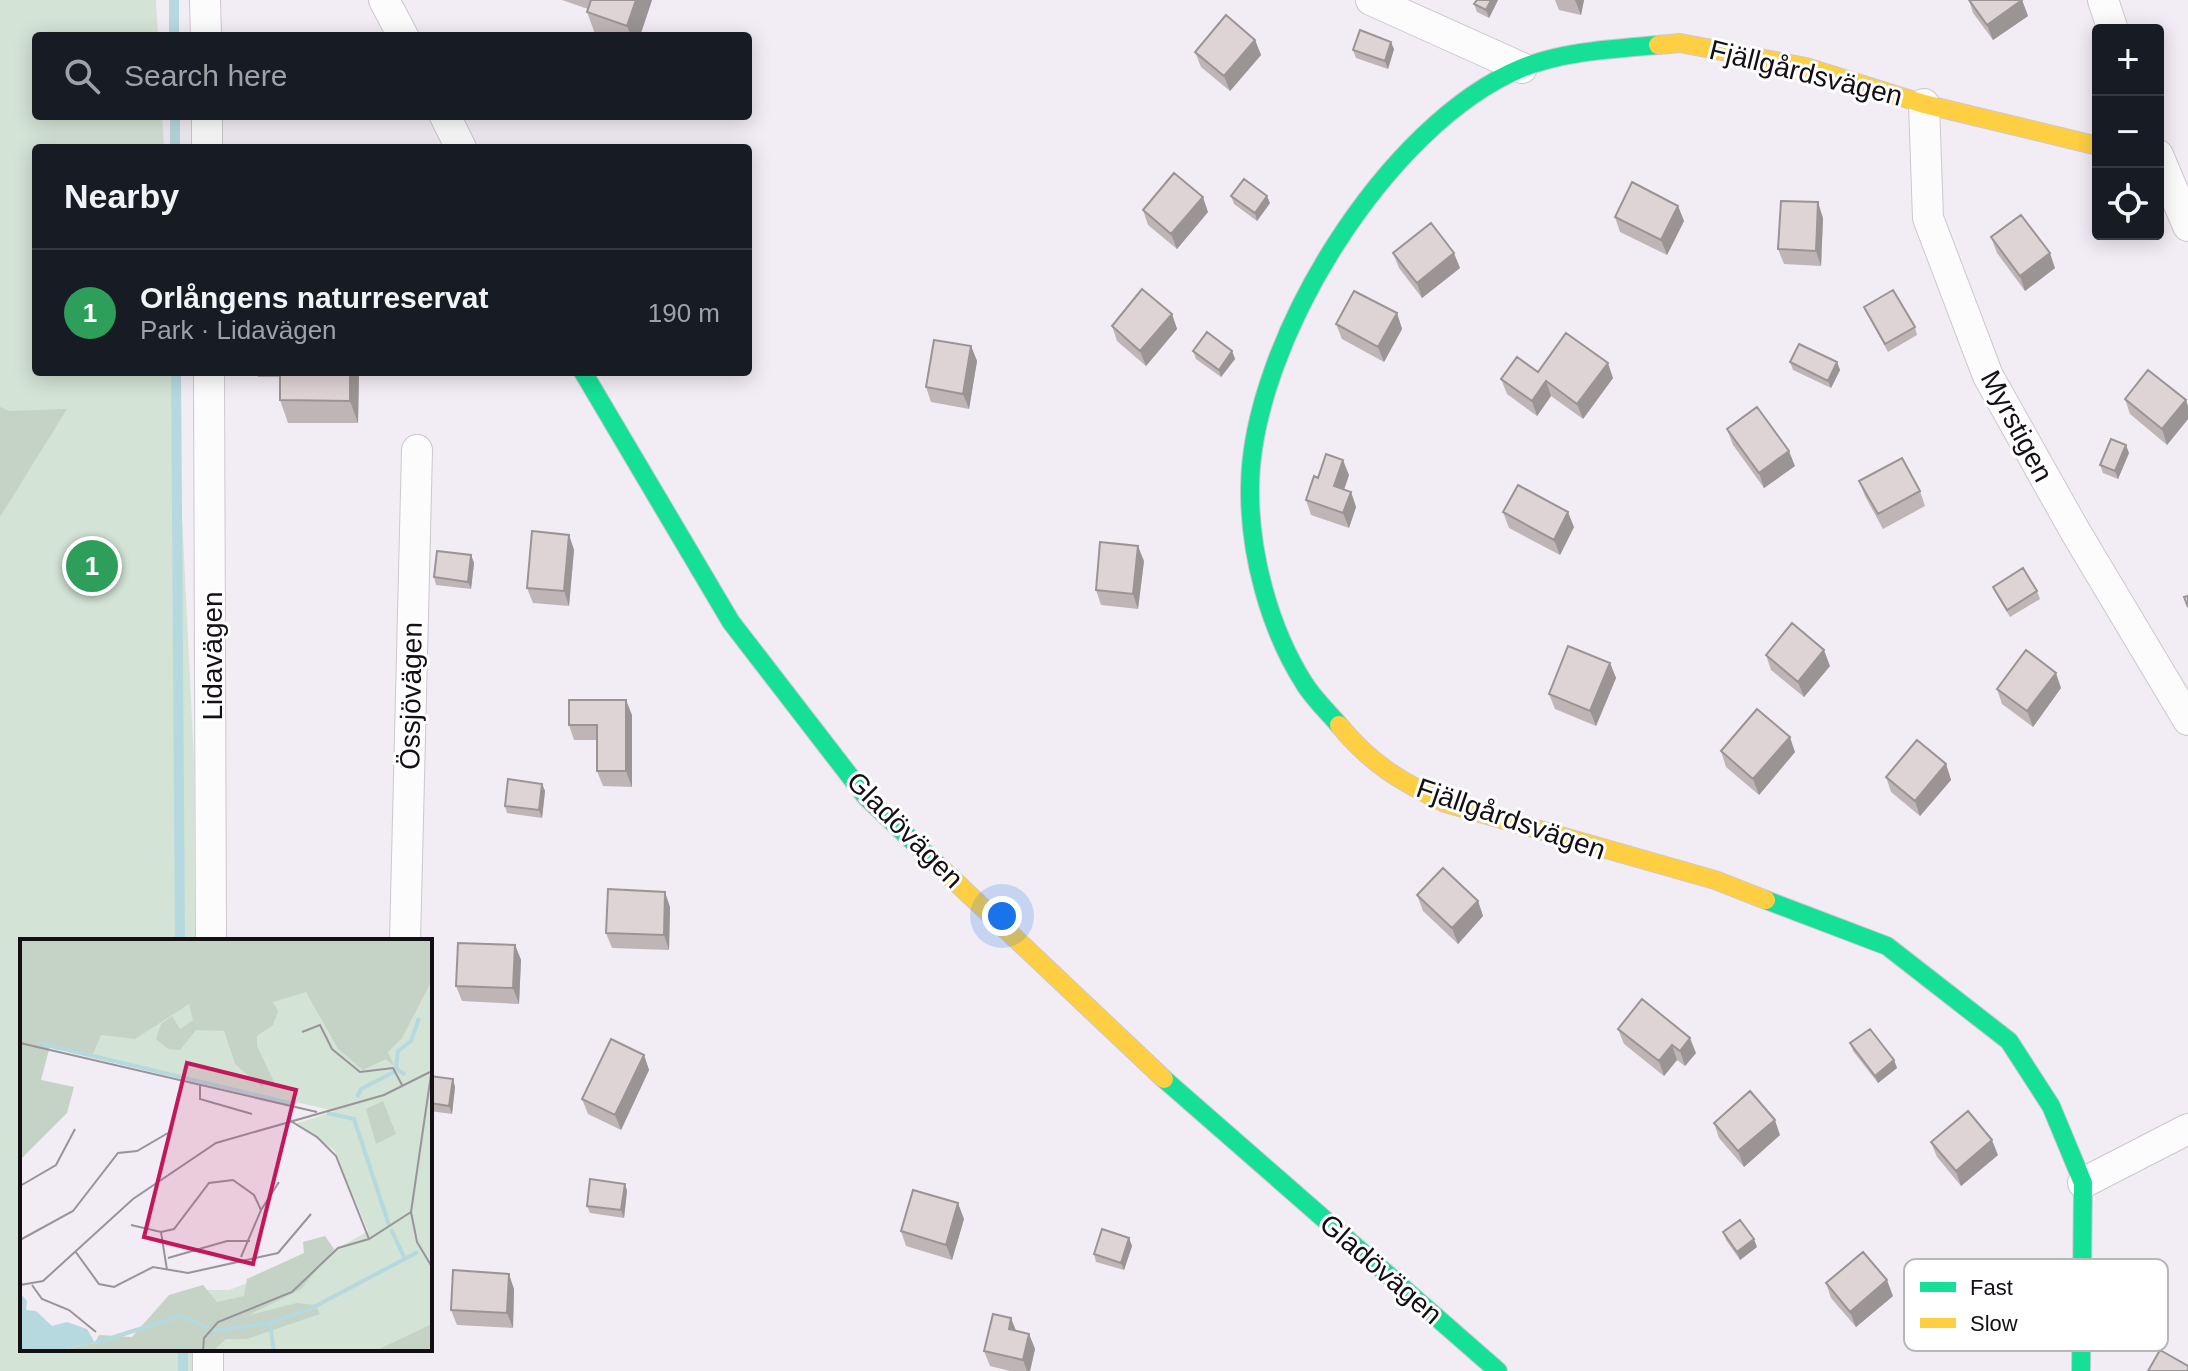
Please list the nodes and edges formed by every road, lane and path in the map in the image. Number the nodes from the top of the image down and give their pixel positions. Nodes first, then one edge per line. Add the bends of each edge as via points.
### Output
1 (205, 0) edge
2 (385, 0) edge
3 (1371, 0) edge
4 (2103, 0) edge
5 (2111, 24) edge
6 (206, 32) edge
7 (401, 32) edge
8 (1522, 68) junction
9 (1924, 104) junction
10 (207, 120) edge
11 (447, 120) edge
12 (207, 144) edge
13 (459, 144) edge
14 (2092, 145) edge
15 (2163, 168) edge
16 (2188, 226) edge
17 (209, 376) edge
18 (585, 376) edge
19 (417, 450) dead end
20 (2188, 720) edge
21 (211, 939) edge
22 (405, 939) edge
23 (2188, 1129) edge
24 (2083, 1183) junction
25 (2082, 1259) edge
26 (2081, 1351) edge
27 (1498, 1371) edge
28 (2081, 1371) edge

1 - 6 street
2 - 7 street
3 - 8 street
4 - 5 street
8 - 9 street, Fjällgårdsvägen via 1581,52 1680,43 1806,67
8 - 24 street, Fjällgårdsvägen via 1466,98 1370,193 1304,295 1261,412 1250,486 1258,567 1304,683 1365,757 1445,803 1715,880 1887,946 2009,1041 2051,1106
9 - 14 street, Fjällgårdsvägen
9 - 20 street, Myrstigen via 1928,218 1988,376
10 - 12 street
11 - 13 street
15 - 16 street
17 - 21 street, Lidavägen
18 - 27 street, Gladövägen via 731,622 866,797 1169,1084
19 - 22 street, Össjövägen
23 - 24 street
24 - 25 street, Fjällgårdsvägen
26 - 28 street, Fjällgårdsvägen

